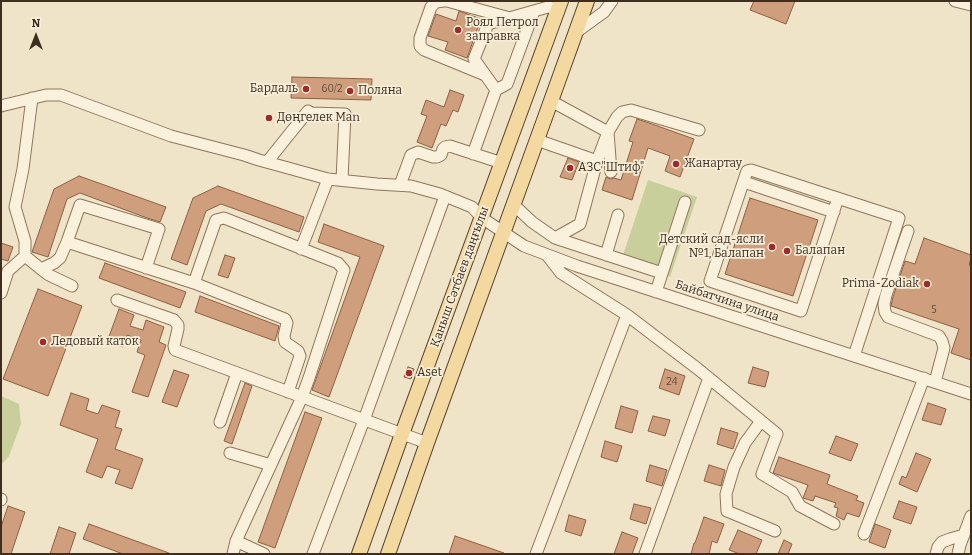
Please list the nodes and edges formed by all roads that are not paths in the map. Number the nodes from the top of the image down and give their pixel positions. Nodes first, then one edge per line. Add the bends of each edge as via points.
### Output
1 (444, 1) edge
2 (448, 1) edge
3 (587, 1) edge
4 (612, 1) edge
5 (955, 1) edge
6 (554, 5) edge
7 (971, 5) edge
8 (534, 11) junction
9 (510, 18) junction
10 (575, 33) junction
11 (485, 75) junction
12 (496, 90) junction
13 (32, 98) junction
14 (552, 101) junction
15 (1, 106) edge
16 (700, 130) dead end
17 (608, 132) junction
18 (537, 140) junction
19 (473, 154) junction
20 (597, 161) junction
21 (267, 162) junction
22 (502, 164) junction
23 (611, 172) dead end
24 (328, 179) junction
25 (342, 180) junction
26 (744, 182) junction
27 (400, 185) junction
28 (445, 196) junction
29 (838, 198) junction
30 (685, 202) dead end
31 (514, 205) junction
32 (834, 212) junction
33 (618, 216) dead end
34 (482, 218) junction
35 (908, 231) dead end
36 (504, 233) junction
37 (555, 238) junction
38 (67, 242) junction
39 (301, 249) junction
40 (546, 254) junction
41 (606, 254) junction
42 (25, 256) junction
43 (146, 268) junction
44 (41, 269) junction
45 (5, 270) edge
46 (662, 273) junction
47 (194, 283) junction
48 (72, 286) dead end
49 (656, 292) junction
50 (1, 293) edge
51 (117, 300) dead end
52 (627, 315) junction
53 (300, 356) junction
54 (854, 356) junction
55 (314, 363) junction
56 (237, 373) junction
57 (709, 378) junction
58 (929, 380) junction
59 (288, 392) junction
60 (971, 394) edge
61 (302, 397) junction
62 (364, 420) junction
63 (761, 421) junction
64 (220, 422) dead end
65 (402, 434) junction
66 (427, 443) junction
67 (230, 453) dead end
68 (271, 465) junction
69 (971, 516) edge
70 (834, 524) dead end
71 (775, 531) dead end
72 (864, 534) dead end
73 (964, 535) junction
74 (236, 541) junction
75 (232, 554) edge
76 (264, 554) edge
77 (313, 554) edge
78 (359, 554) edge
79 (388, 554) edge
80 (536, 554) edge
81 (645, 554) edge
82 (936, 554) edge
83 (958, 554) edge

1 - 11 street via 436,2 431,7 420,38 420,46 424,50
2 - 9 street
3 - 10 main road
4 - 10 street via 604,12
5 - 7 street
6 - 8 street
6 - 22 main road, Қаныш Сәтбаев даңғылы
8 - 9 street
8 - 12 street via 507,84
9 - 11 street via 488,24 474,60
10 - 14 main road
11 - 12 street
12 - 19 street
13 - 15 street, Байбатчина улица
13 - 21 street, Байбатчина улица via 61,95 171,136
13 - 42 street via 23,169 15,207 25,241
14 - 17 street
14 - 18 main road
16 - 17 street via 631,110 622,112
17 - 20 street
17 - 23 street
18 - 20 street
18 - 31 main road
19 - 22 street
19 - 27 street via 450,146 445,147 437,157 418,152 411,155
20 - 37 street via 580,224
21 - 24 street, Байбатчина улица
21 - 25 street via 308,111 345,114
22 - 34 main road, Қаныш Сәтбаев даңғылы
24 - 25 street, Байбатчина улица
24 - 39 street
25 - 27 street, Байбатчина улица
26 - 29 street via 747,171 751,170
26 - 32 street
26 - 32 street via 710,281 801,311
27 - 28 street, Байбатчина улица
28 - 34 street, Байбатчина улица via 472,207
28 - 62 street
29 - 32 street
29 - 54 street via 899,218
30 - 46 street
31 - 36 main road
31 - 37 street
33 - 41 street
34 - 36 street, Байбатчина улица
34 - 65 main road, Қаныш Сәтбаев даңғылы
35 - 58 street via 886,295 885,312 888,317 939,336 944,348
36 - 40 street, Байбатчина улица via 524,246
36 - 66 main road
37 - 41 street
38 - 43 street
38 - 43 street via 80,205 159,230
38 - 44 street via 60,258
39 - 47 street via 224,218 216,220
39 - 55 street via 338,264 344,270
40 - 49 street, Байбатчина улица
40 - 52 street via 561,273
41 - 46 street
42 - 44 street
42 - 45 street
43 - 47 street
44 - 48 street
45 - 50 street
46 - 49 street
47 - 53 street via 285,319 285,342 298,351
49 - 54 street, Байбатчина улица
51 - 56 street via 174,320 178,325 175,350
52 - 57 street
52 - 80 street
53 - 55 street
53 - 59 street
54 - 58 street, Байбатчина улица
55 - 61 street
56 - 59 street
56 - 64 street
57 - 63 street
57 - 81 street
58 - 60 street, Байбатчина улица
58 - 72 street
59 - 61 street
61 - 62 street
61 - 68 street
62 - 65 street
62 - 77 street
63 - 70 street via 777,434 762,474 792,492 800,506
63 - 71 street via 734,467 726,494 727,511
65 - 66 street
65 - 78 main road, Қаныш Сәтбаев даңғылы
66 - 79 main road
67 - 68 street
68 - 74 street
69 - 73 street
73 - 82 street via 942,542
73 - 83 street
74 - 75 street
74 - 76 street

